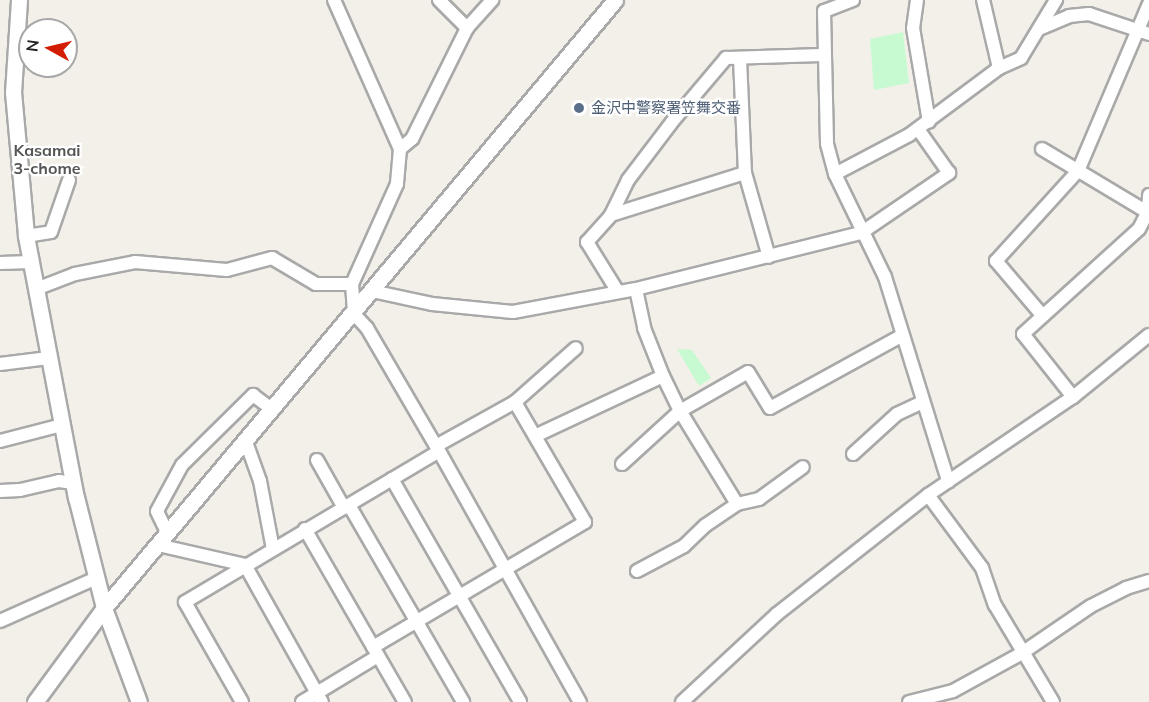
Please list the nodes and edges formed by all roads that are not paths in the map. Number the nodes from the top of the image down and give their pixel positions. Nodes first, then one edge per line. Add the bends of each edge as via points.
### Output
1 (19, 0) edge
2 (334, 0) edge
3 (439, 0) edge
4 (492, 0) edge
5 (615, 0) edge
6 (853, 0) edge
7 (917, 0) edge
8 (983, 0) edge
9 (1056, 0) edge
10 (1149, 4) edge
11 (467, 28) junction
12 (1039, 29) junction
13 (1144, 31) edge
14 (823, 55) junction
15 (740, 58) junction
16 (999, 68) junction
17 (923, 125) junction
18 (400, 149) junction
19 (1042, 149) dead end
20 (1078, 171) junction
21 (745, 173) junction
22 (835, 174) junction
23 (69, 180) dead end
24 (1149, 195) edge
25 (1148, 212) edge
26 (611, 215) junction
27 (861, 233) junction
28 (26, 236) junction
29 (769, 257) junction
30 (31, 262) junction
31 (0, 263) edge
32 (352, 284) junction
33 (36, 289) junction
34 (636, 289) junction
35 (372, 291) junction
36 (618, 292) junction
37 (354, 314) junction
38 (1042, 315) junction
39 (1149, 335) edge
40 (901, 336) junction
41 (576, 348) dead end
42 (49, 358) junction
43 (0, 364) edge
44 (663, 376) junction
45 (1073, 397) junction
46 (515, 402) junction
47 (921, 403) junction
48 (273, 410) junction
49 (680, 411) junction
50 (62, 425) junction
51 (537, 435) junction
52 (0, 441) edge
53 (246, 442) junction
54 (438, 448) junction
55 (853, 454) dead end
56 (317, 460) dead end
57 (622, 464) dead end
58 (803, 467) dead end
59 (392, 479) junction
60 (948, 482) junction
61 (74, 483) junction
62 (0, 491) edge
63 (928, 495) junction
64 (737, 504) junction
65 (347, 507) junction
66 (305, 529) junction
67 (163, 540) junction
68 (273, 549) junction
69 (245, 565) junction
70 (506, 569) junction
71 (637, 571) dead end
72 (96, 578) junction
73 (1149, 581) edge
74 (460, 596) junction
75 (104, 608) junction
76 (0, 621) edge
77 (417, 622) junction
78 (376, 651) junction
79 (1022, 653) junction
80 (320, 698) edge
81 (35, 702) edge
82 (139, 702) edge
83 (242, 702) edge
84 (302, 702) edge
85 (405, 702) edge
86 (463, 702) edge
87 (520, 702) edge
88 (580, 702) edge
89 (682, 702) edge
90 (909, 702) edge
91 (1053, 702) edge

1 - 28 street via 13,92
2 - 18 street
3 - 11 street
4 - 11 street
5 - 35 street
6 - 14 street via 824,11
7 - 17 street via 913,28
8 - 16 street
9 - 12 street
10 - 13 street
11 - 18 street via 412,139
12 - 13 street via 1069,15 1089,14
12 - 16 street via 1021,58
13 - 20 street
14 - 15 street
14 - 22 street via 827,144
15 - 21 street
15 - 26 street via 726,58 672,122 628,180
16 - 17 street
17 - 22 street
17 - 27 street via 949,173
18 - 32 street via 397,184
19 - 20 street
20 - 25 street
20 - 38 street via 996,261
21 - 26 street
21 - 29 street
22 - 27 street
23 - 28 street via 51,232
24 - 25 street
25 - 38 street via 1139,229
26 - 36 street via 587,242
27 - 29 street
27 - 40 street via 885,277
28 - 30 street
29 - 34 street
30 - 31 street
30 - 33 street
32 - 33 street via 316,284 273,258 227,270 126,264 75,273
32 - 37 street
33 - 42 street
34 - 36 street
34 - 44 street via 644,328
35 - 36 street via 432,304 513,312
35 - 37 street
37 - 48 street
37 - 54 street via 367,328
38 - 45 street via 1023,334
39 - 45 street
40 - 47 street
40 - 49 street via 770,408 748,372
41 - 46 street
42 - 43 street
42 - 50 street
44 - 49 street
44 - 51 street
45 - 60 street
46 - 51 street
46 - 54 street
47 - 55 street via 897,414
47 - 60 street
48 - 53 street
48 - 67 street via 253,395 182,465 157,511
49 - 57 street
49 - 64 street
50 - 52 street
50 - 61 street
51 - 70 street via 585,522
53 - 67 street
53 - 68 street via 260,481
54 - 59 street
54 - 70 street
56 - 65 street
58 - 64 street via 759,499
59 - 65 street
59 - 74 street
60 - 63 street
61 - 62 street via 59,481
61 - 72 street
63 - 79 street via 982,568 995,605
63 - 89 street via 777,614
64 - 71 street via 684,546
65 - 66 street
65 - 77 street
66 - 68 street
66 - 78 street
67 - 69 street
67 - 75 street
68 - 69 street
69 - 80 street
69 - 83 street via 185,602
70 - 74 street
70 - 88 street
72 - 75 street
72 - 76 street
73 - 79 street via 1091,606
74 - 77 street
74 - 87 street
75 - 81 street
75 - 82 street
77 - 78 street
77 - 86 street
78 - 80 street
78 - 85 street
79 - 90 street via 953,692
79 - 91 street
80 - 84 street

